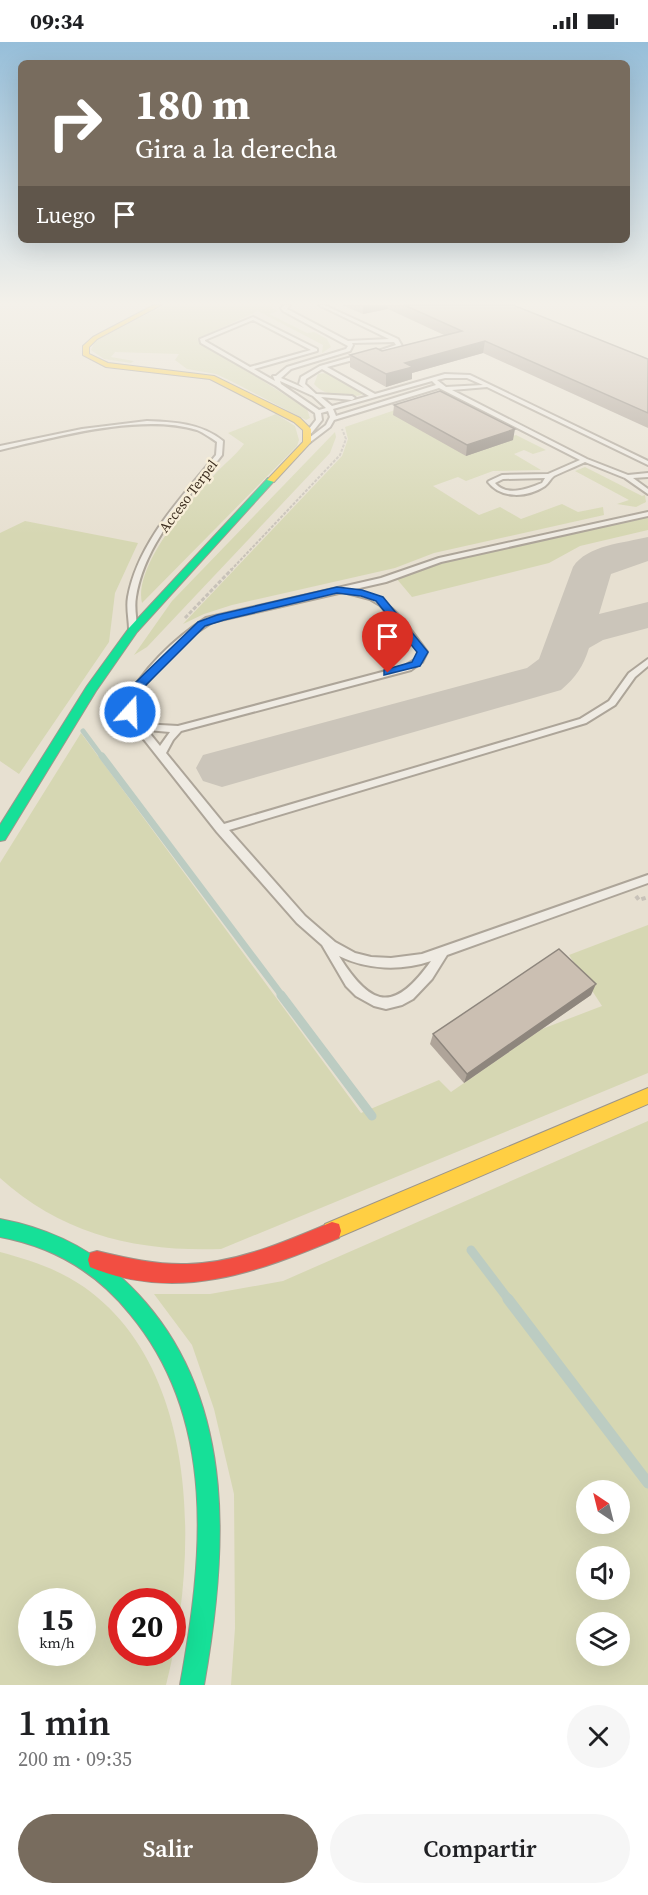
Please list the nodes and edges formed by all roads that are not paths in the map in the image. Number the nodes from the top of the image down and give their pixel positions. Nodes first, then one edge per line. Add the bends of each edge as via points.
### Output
1 (221, 382) edge
2 (278, 382) joint
3 (302, 382) edge
4 (348, 382) edge
5 (423, 382) edge
6 (435, 382) edge
7 (480, 382) edge
8 (491, 387) junction
9 (442, 388) junction
10 (314, 395) junction
11 (374, 396) junction
12 (365, 399) junction
13 (330, 408) junction
14 (318, 412) junction
15 (333, 419) junction
16 (308, 438) junction
17 (0, 448) edge
18 (585, 460) junction
19 (648, 463) edge
20 (648, 475) edge
21 (549, 476) junction
22 (627, 477) junction
23 (648, 492) edge
24 (648, 514) edge
25 (337, 590) junction
26 (133, 630) junction
27 (648, 662) edge
28 (139, 727) junction
29 (178, 729) junction
30 (161, 753) junction
31 (221, 829) junction
32 (0, 836) edge
33 (648, 879) edge
34 (323, 940) junction
35 (443, 952) junction
36 (648, 1096) edge
37 (0, 1227) edge
38 (86, 1257) junction
39 (192, 1685) edge

1 - 16 street via 297,420
2 - 10 lane
2 - 14 lane
3 - 10 lane
4 - 11 lane
5 - 11 lane
6 - 9 lane
7 - 8 lane
8 - 9 lane
8 - 19 lane
9 - 15 lane
9 - 18 lane
10 - 12 lane
10 - 13 lane
11 - 12 lane
12 - 13 lane
13 - 14 lane
13 - 15 lane
14 - 16 lane via 319,420
15 - 16 lane
16 - 26 street
17 - 26 lane, Acceso Terpel via 76,433 170,422 210,431 220,441 219,455 139,568 131,598
18 - 21 lane
18 - 22 lane
20 - 22 lane
21 - 21 lane via 502,477 491,482 499,490 519,493 544,484
22 - 23 lane
24 - 25 lane via 439,560 400,575
25 - 28 lane via 201,624 132,696 130,712
25 - 29 lane via 362,593 384,603 423,652 420,660 408,668
26 - 32 street via 91,689
27 - 31 lane via 632,675 612,703 583,721
28 - 29 lane
28 - 30 lane
29 - 30 lane
30 - 31 lane
31 - 34 lane
33 - 35 lane
34 - 35 lane via 344,953 393,964
34 - 35 lane via 358,991 378,1002 412,995
36 - 38 street via 315,1238 227,1269 188,1274 139,1271
37 - 38 street via 38,1235
38 - 39 street via 142,1307 183,1380 198,1426 211,1533 208,1595

